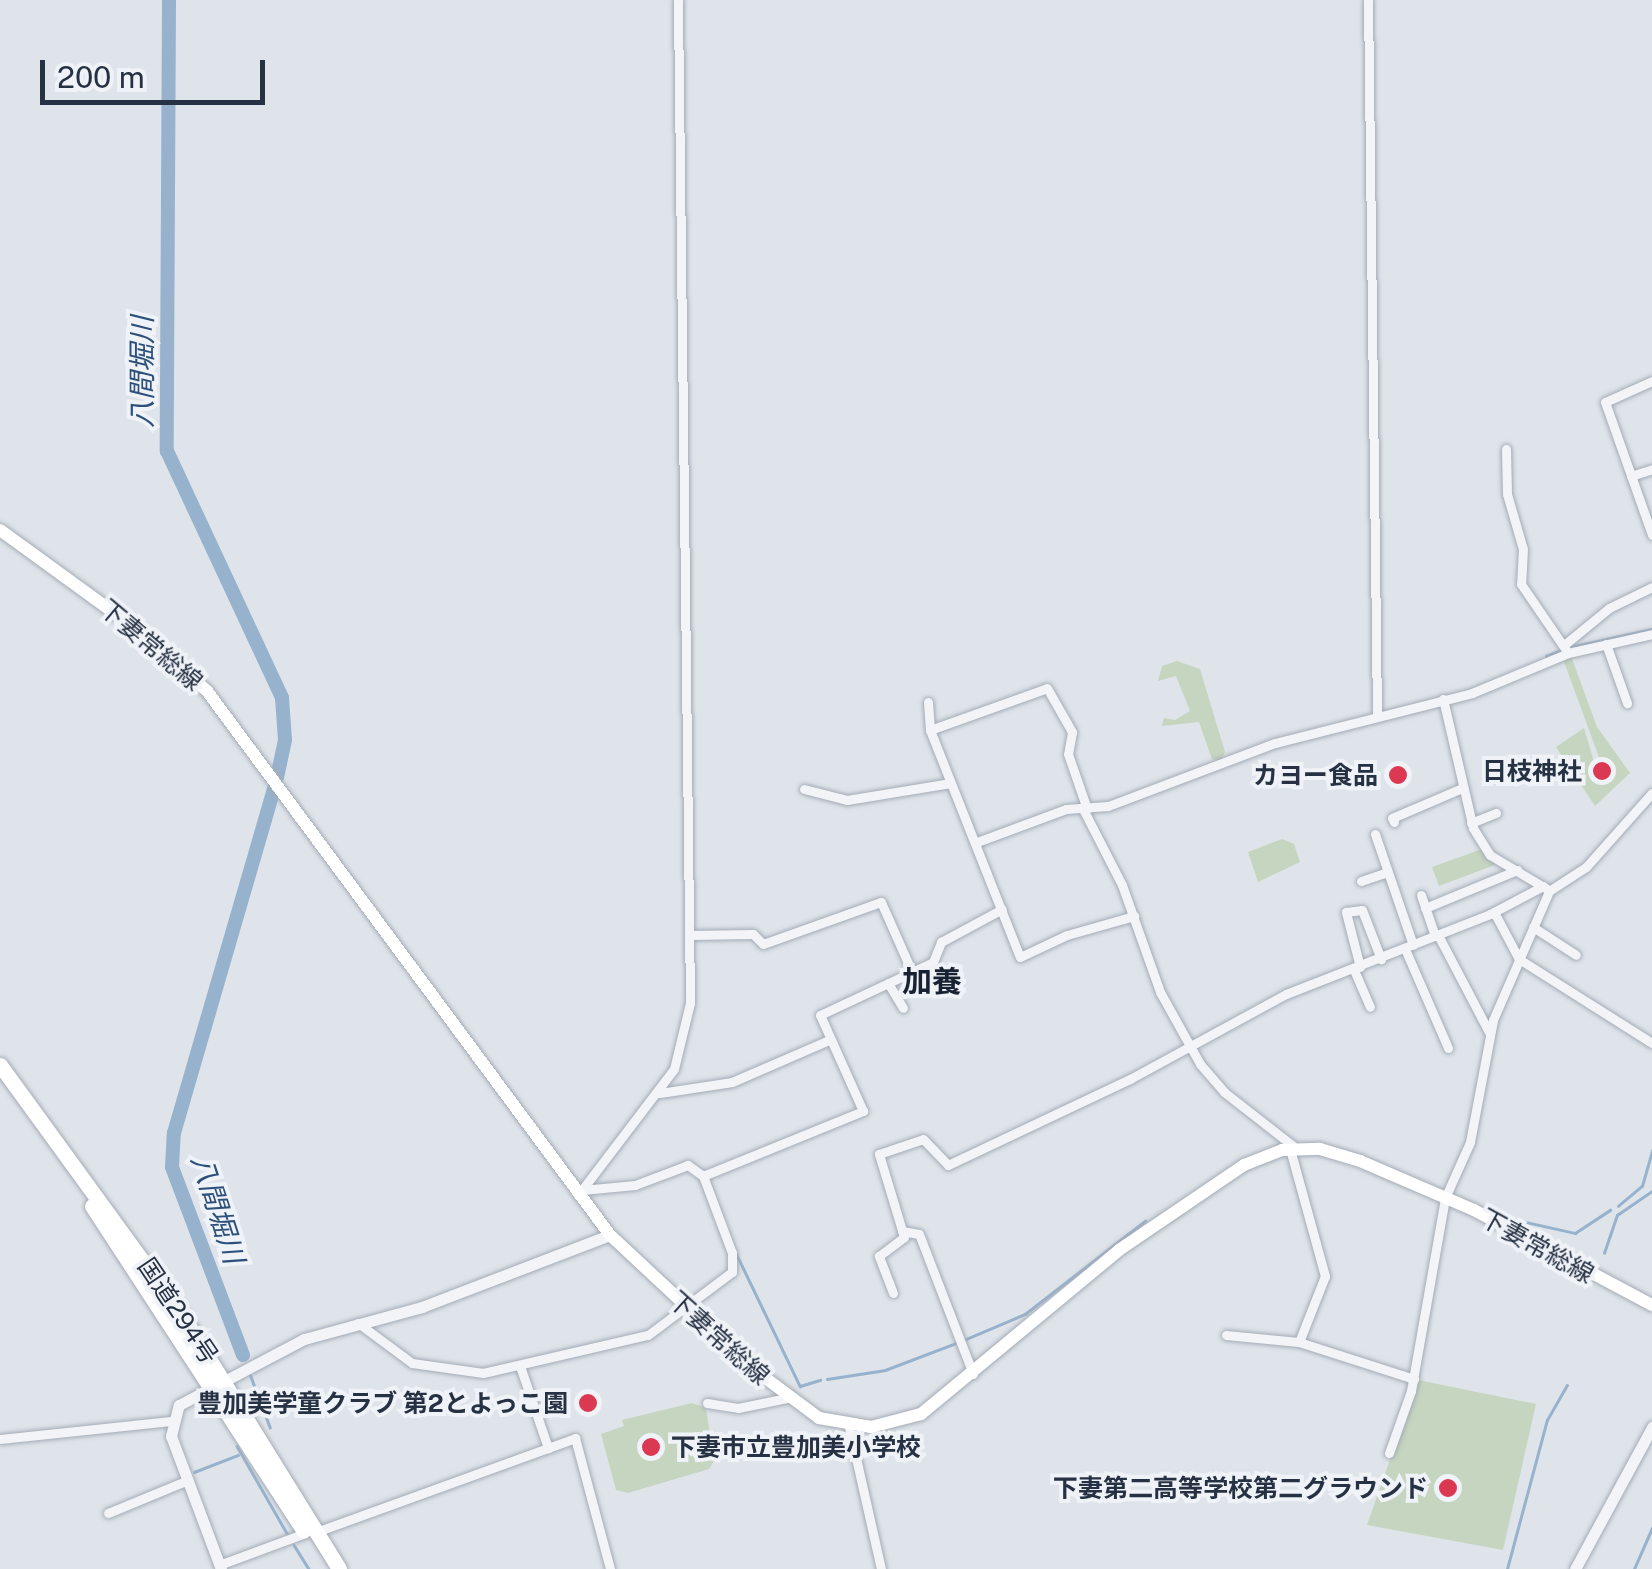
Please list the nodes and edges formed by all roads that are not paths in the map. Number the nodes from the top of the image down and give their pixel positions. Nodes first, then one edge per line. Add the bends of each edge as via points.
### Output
1 (678, 0) edge
2 (1368, 0) edge
3 (1652, 382) edge
4 (1506, 448) dead end
5 (1652, 468) edge
6 (1631, 476) junction
7 (0, 530) edge
8 (1652, 536) edge
9 (1652, 587) edge
10 (1652, 634) edge
11 (1606, 644) junction
12 (1566, 649) junction
13 (1443, 699) junction
14 (928, 702) dead end
15 (1627, 703) dead end
16 (1377, 716) junction
17 (930, 730) junction
18 (951, 783) junction
19 (804, 789) dead end
20 (1460, 789) junction
21 (1652, 793) edge
22 (1085, 809) junction
23 (1496, 813) dead end
24 (1394, 822) dead end
25 (1470, 823) junction
26 (1376, 834) dead end
27 (977, 842) junction
28 (1517, 870) junction
29 (1387, 872) junction
30 (1360, 881) dead end
31 (1546, 888) junction
32 (1421, 895) dead end
33 (1002, 908) junction
34 (1425, 908) junction
35 (1494, 912) junction
36 (1134, 916) junction
37 (1532, 927) junction
38 (689, 936) junction
39 (1437, 936) junction
40 (1408, 947) junction
41 (1576, 955) dead end
42 (1519, 958) junction
43 (1381, 959) junction
44 (1357, 969) junction
45 (912, 972) junction
46 (888, 983) junction
47 (1370, 1007) dead end
48 (903, 1008) dead end
49 (1488, 1032) junction
50 (829, 1040) junction
51 (1652, 1043) edge
52 (1189, 1045) junction
53 (1448, 1048) dead end
54 (0, 1065) edge
55 (0, 1082) edge
56 (660, 1093) junction
57 (1294, 1149) junction
58 (703, 1176) junction
59 (580, 1192) junction
60 (1444, 1198) junction
61 (902, 1231) junction
62 (610, 1235) junction
63 (893, 1293) dead end
64 (1652, 1305) edge
65 (686, 1309) junction
66 (358, 1323) junction
67 (1226, 1335) dead end
68 (1298, 1342) junction
69 (520, 1366) junction
70 (972, 1374) junction
71 (1414, 1379) junction
72 (218, 1382) junction
73 (786, 1398) junction
74 (707, 1404) dead end
75 (171, 1421) junction
76 (848, 1427) junction
77 (1652, 1427) edge
78 (0, 1440) edge
79 (548, 1448) junction
80 (1389, 1453) dead end
81 (188, 1480) junction
82 (108, 1513) dead end
83 (311, 1532) junction
84 (220, 1567) edge
85 (327, 1569) edge
86 (339, 1569) edge
87 (610, 1569) edge
88 (880, 1569) edge
89 (1575, 1569) edge

1 - 38 street
2 - 16 street
3 - 6 street via 1606,402
4 - 12 street via 1507,494 1523,549 1519,577
5 - 6 street
6 - 8 street
7 - 59 main road, 下妻常総線 via 164,651 207,692
9 - 12 street via 1609,608
10 - 11 street
11 - 12 street
11 - 15 street
12 - 13 street via 1490,687
13 - 16 street
13 - 20 street
14 - 17 street
16 - 22 street via 1275,743
17 - 18 street
17 - 22 street via 1033,685 1050,690 1072,732 1068,754
18 - 19 street via 848,800
18 - 27 street
20 - 24 street
20 - 25 street
21 - 31 street via 1586,868
22 - 27 street via 1053,813
22 - 36 street
23 - 25 street
25 - 28 street via 1490,854
26 - 29 street
27 - 33 street
28 - 31 street
28 - 34 street
29 - 30 street
29 - 40 street
31 - 35 street
31 - 37 street
32 - 34 street
33 - 36 street via 1020,957 1067,934
33 - 45 street via 942,942 934,962
34 - 39 street
35 - 39 street
35 - 42 street
36 - 52 street via 1160,992
37 - 41 street
37 - 42 street
38 - 45 street via 753,934 763,944 881,902
38 - 56 street via 688,1023
39 - 40 street
39 - 49 street
40 - 43 street
40 - 53 street
42 - 49 street
42 - 51 street
43 - 44 street
43 - 44 street via 1362,910 1346,912
44 - 47 street
44 - 52 street via 1286,994
45 - 46 street
46 - 48 street
46 - 50 street via 820,1015
49 - 60 street via 1470,1142
50 - 56 street via 732,1082
50 - 58 street via 863,1112
52 - 57 street via 1212,1080
52 - 61 street via 948,1165 923,1139 879,1154
54 - 72 highway, 国道294号
55 - 72 highway, 国道294号
56 - 59 street
57 - 60 main road, 下妻常総線 via 1350,1158
57 - 68 street via 1324,1276
57 - 70 main road via 1244,1165 1119,1250
58 - 59 street via 688,1165 635,1185
58 - 65 street via 734,1267
59 - 62 main road, 下妻常総線
60 - 64 main road, 下妻常総線
60 - 71 street
61 - 63 street via 900,1245 879,1256
61 - 70 street via 919,1234
62 - 65 main road, 下妻常総線
62 - 66 street via 436,1302
65 - 69 street via 648,1335
65 - 73 main road, 下妻常総線
66 - 69 street via 423,1366 483,1373
66 - 72 street via 304,1339
67 - 68 street
68 - 71 street
69 - 79 street
70 - 76 main road via 922,1414
71 - 80 street
72 - 75 street via 179,1405
72 - 83 highway, 国道294号
73 - 74 street via 738,1408
73 - 76 main road, 下妻常総線
75 - 78 street
75 - 81 street
76 - 88 street
77 - 89 street
79 - 83 street
79 - 87 street via 575,1438
81 - 82 street
81 - 84 street
83 - 84 street
83 - 85 highway, 国道294号
83 - 86 highway, 国道294号

